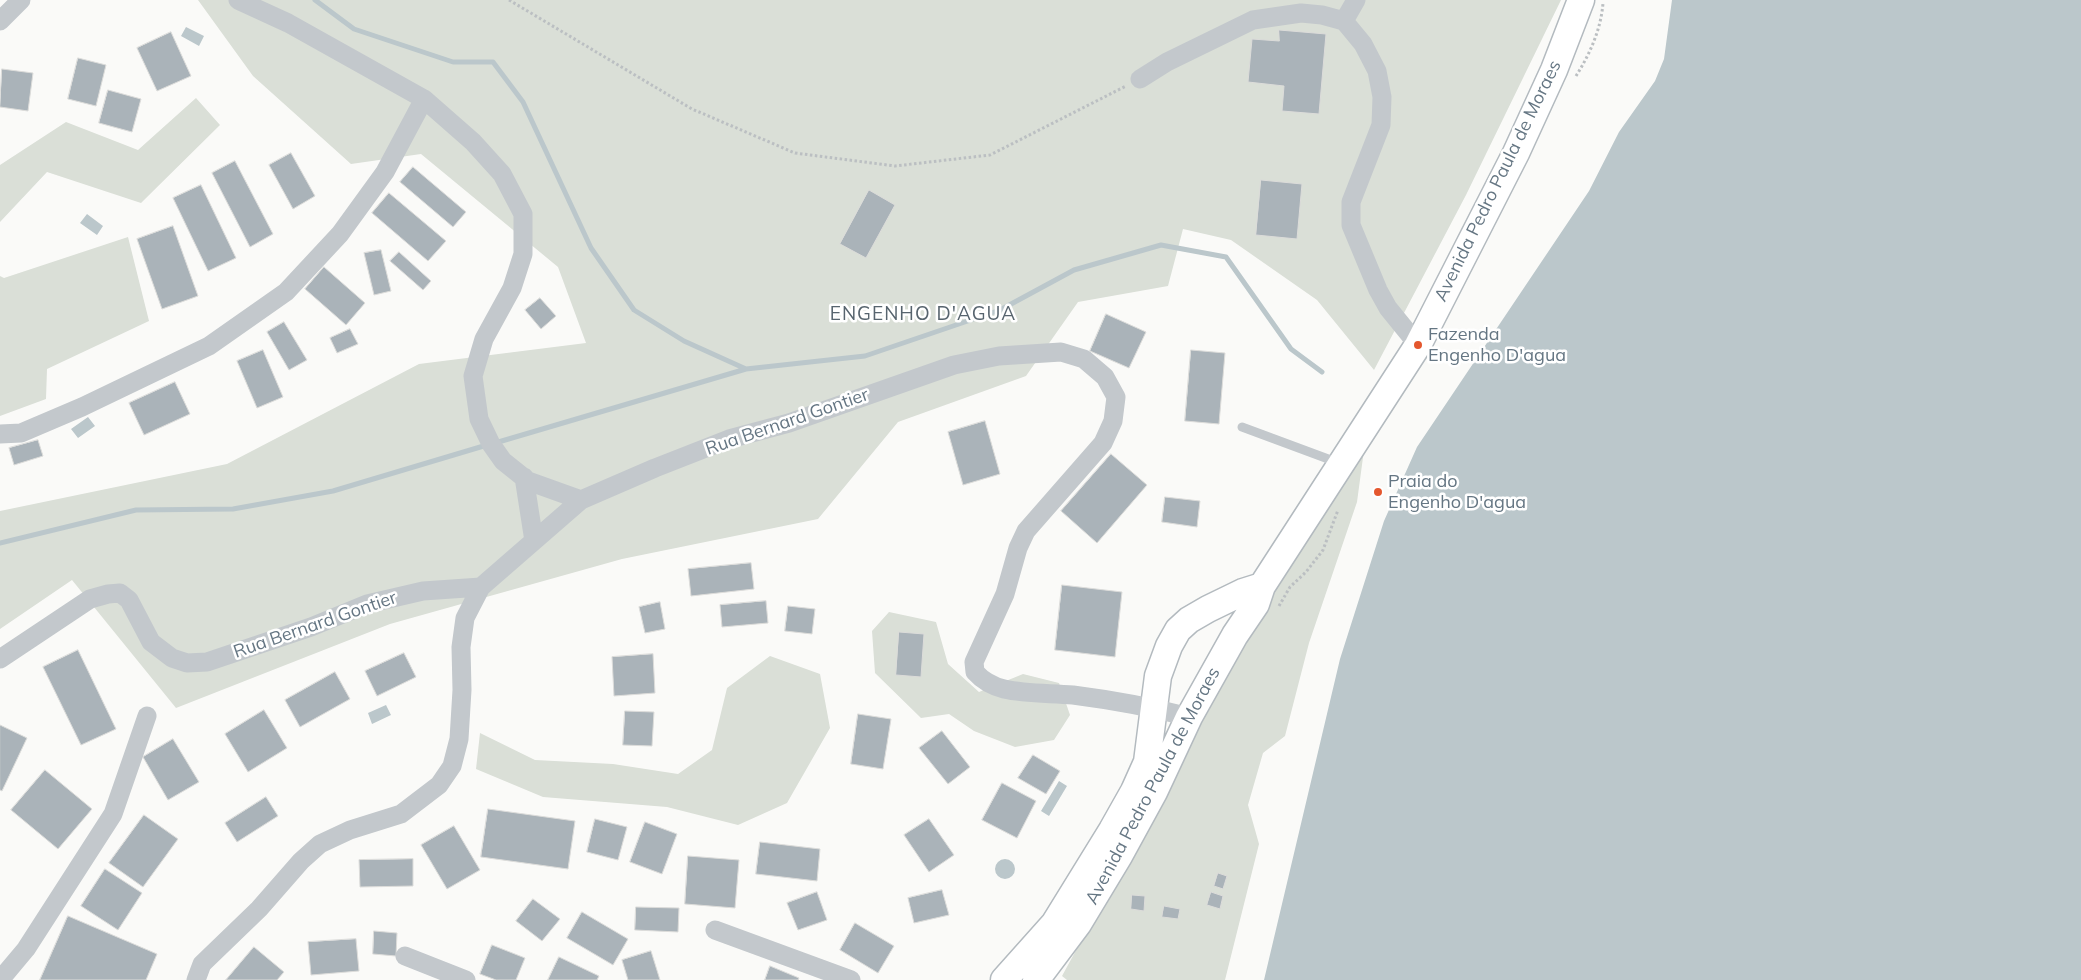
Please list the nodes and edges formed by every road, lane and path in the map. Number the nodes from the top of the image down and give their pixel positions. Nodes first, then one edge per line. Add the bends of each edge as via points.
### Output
1 (21, 0) edge
2 (238, 0) edge
3 (509, 0) edge
4 (1356, 0) edge
5 (1581, 0) edge
6 (0, 21) edge
7 (1344, 21) junction
8 (1140, 79) joint
9 (424, 99) junction
10 (1418, 345) junction
11 (1242, 427) dead end
12 (0, 434) edge
13 (1342, 464) junction
14 (524, 477) junction
15 (581, 500) junction
16 (534, 541) junction
17 (1262, 586) junction
18 (481, 587) junction
19 (1208, 609) junction
20 (1236, 635) junction
21 (0, 659) edge
22 (1156, 708) junction
23 (147, 716) dead end
24 (1189, 717) junction
25 (715, 930) dead end
26 (405, 956) dead end
27 (1038, 979) edge
28 (0, 980) edge
29 (196, 980) edge
30 (466, 980) edge
31 (851, 980) edge
32 (1004, 980) edge

1 - 6 street
2 - 9 street via 288,23
3 - 8 path via 692,109 795,153 895,166 990,155
4 - 7 street
5 - 10 main road, Avenida Pedro Paula de Moraes via 1554,70 1516,153
7 - 8 street via 1301,13 1254,20 1167,62
7 - 10 street via 1363,44 1377,70 1382,97 1382,125 1350,202 1351,225 1388,308
9 - 12 street via 385,172 340,234 286,292 209,346 21,433
9 - 14 street via 473,142 502,174 523,214 523,254 512,288 484,339 473,376 478,419 503,461
10 - 13 main road, Avenida Pedro Paula de Moraes
11 - 13 lane
13 - 17 main road, Avenida Pedro Paula de Moraes
14 - 15 street
14 - 16 street
15 - 16 street, Rua Bernard Gontier
15 - 22 street, Rua Bernard Gontier via 729,439 789,423 954,365 999,356 1060,352 1084,359 1105,376 1116,397 1113,421 1104,443 1026,531 1005,594 974,662 975,672 984,682 1004,689
16 - 18 street, Rua Bernard Gontier
17 - 19 main road, Avenida Pedro Paula de Moraes
17 - 20 main road, Avenida Pedro Paula de Moraes via 1256,604
18 - 21 street, Rua Bernard Gontier via 423,591 367,604 311,627 207,662 187,663 172,658 151,642 129,600 120,593 108,594 90,599
18 - 29 street via 464,618 459,738 452,766 439,785 401,814 350,830 320,844 202,964
19 - 20 main road
19 - 22 main road, Avenida Pedro Paula de Moraes via 1178,630 1158,676
20 - 24 main road, Avenida Pedro Paula de Moraes
22 - 24 street, Rua Bernard Gontier
22 - 32 main road, Avenida Pedro Paula de Moraes via 1147,762 1112,830 1054,924
23 - 28 street via 113,814 26,949
24 - 27 main road, Avenida Pedro Paula de Moraes via 1119,856 1078,924
25 - 31 street
26 - 30 street

